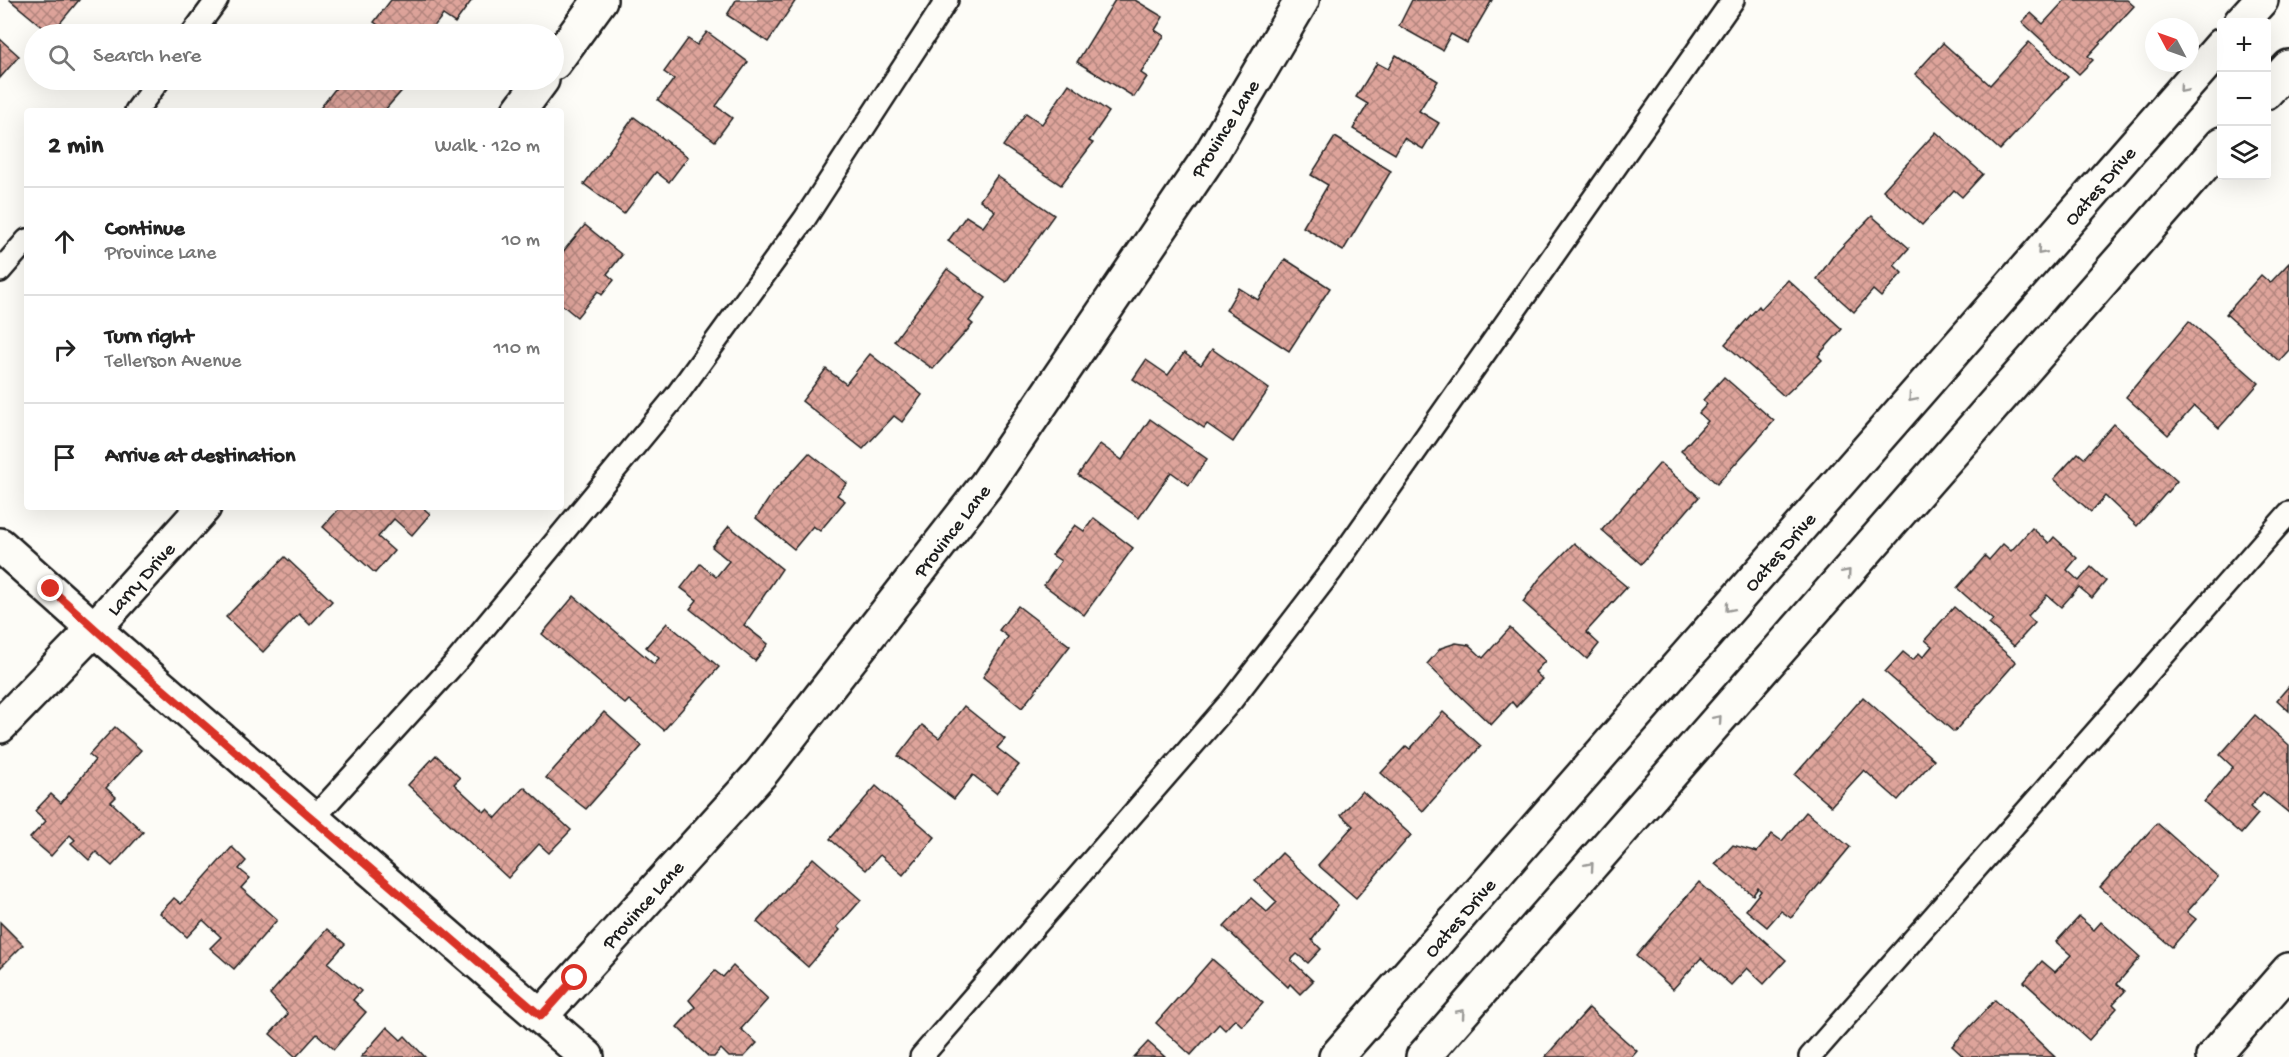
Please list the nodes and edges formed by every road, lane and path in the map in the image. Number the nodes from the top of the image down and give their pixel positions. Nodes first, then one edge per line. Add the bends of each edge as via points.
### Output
1 (218, 0) edge
2 (600, 0) edge
3 (947, 0) edge
4 (1302, 0) edge
5 (1733, 0) edge
6 (2261, 0) edge
7 (2245, 18) edge
8 (200, 24) edge
9 (564, 49) edge
10 (2217, 51) edge
11 (2289, 66) edge
12 (2271, 86) edge
13 (152, 90) edge
14 (535, 90) edge
15 (138, 108) edge
16 (521, 108) edge
17 (2217, 150) edge
18 (24, 244) edge
19 (0, 272) edge
20 (201, 510) edge
21 (2289, 513) edge
22 (0, 545) edge
23 (94, 629) junction
24 (0, 726) edge
25 (313, 819) junction
26 (2289, 970) edge
27 (541, 1016) junction
28 (587, 1057) edge
29 (921, 1057) edge
30 (1336, 1057) edge
31 (1423, 1057) edge
32 (1810, 1057) edge
33 (2213, 1057) edge

1 - 8 lane
2 - 9 main road
3 - 25 lane via 804,220 676,396 456,662
4 - 27 main road, Province Lane via 1210,154 986,485 762,772
5 - 29 lane via 1332,570 1232,700
6 - 7 main road
10 -> 30 main road, Oates Drive
11 - 12 main road
13 - 15 lane
14 - 16 main road
31 -> 17 main road
18 - 19 lane
20 - 23 main road, Larry Drive
21 - 32 lane
22 - 23 main road
23 - 24 main road, Larry Drive
23 - 25 main road
25 - 27 main road
26 - 33 main road
27 - 28 main road

